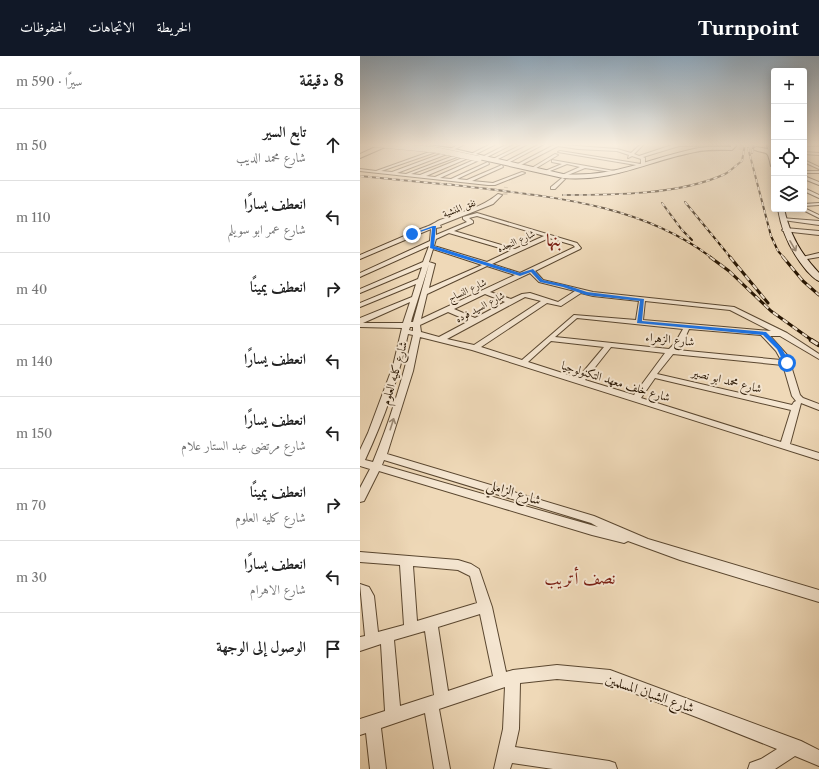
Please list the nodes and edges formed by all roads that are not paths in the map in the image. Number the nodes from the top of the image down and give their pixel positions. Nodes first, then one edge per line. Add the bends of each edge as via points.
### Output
1 (423, 177) edge
2 (439, 177) edge
3 (457, 177) edge
4 (476, 177) edge
5 (511, 177) edge
6 (514, 177) edge
7 (520, 177) edge
8 (563, 177) edge
9 (592, 177) edge
10 (605, 177) edge
11 (495, 178) dead end
12 (567, 178) junction
13 (586, 178) junction
14 (807, 178) edge
15 (435, 179) junction
16 (451, 180) junction
17 (467, 182) junction
18 (807, 183) edge
19 (818, 183) edge
20 (481, 184) junction
21 (553, 188) dead end
22 (807, 189) edge
23 (819, 189) edge
24 (807, 190) edge
25 (503, 195) dead end
26 (807, 196) edge
27 (818, 196) edge
28 (813, 204) junction
29 (819, 204) edge
30 (807, 205) edge
31 (819, 207) edge
32 (782, 212) edge
33 (806, 212) edge
34 (783, 219) junction
35 (818, 222) edge
36 (437, 226) junction
37 (785, 230) junction
38 (450, 232) junction
39 (819, 234) edge
40 (549, 236) junction
41 (435, 242) junction
42 (515, 251) junction
43 (819, 255) edge
44 (360, 256) edge
45 (801, 258) junction
46 (426, 263) junction
47 (488, 264) junction
48 (531, 270) junction
49 (362, 274) edge
50 (520, 275) junction
51 (818, 275) edge
52 (370, 276) dead end
53 (377, 278) dead end
54 (421, 280) junction
55 (539, 280) junction
56 (384, 281) junction
57 (360, 291) edge
58 (580, 291) junction
59 (486, 292) junction
60 (424, 293) junction
61 (532, 295) junction
62 (414, 298) junction
63 (642, 300) junction
64 (546, 301) junction
65 (511, 302) junction
66 (360, 305) edge
67 (448, 310) junction
68 (360, 321) edge
69 (475, 321) junction
70 (639, 322) junction
71 (416, 324) junction
72 (360, 325) edge
73 (687, 327) junction
74 (406, 328) junction
75 (417, 333) junction
76 (764, 334) junction
77 (782, 334) junction
78 (441, 339) junction
79 (550, 339) junction
80 (609, 345) junction
81 (475, 348) junction
82 (671, 351) junction
83 (412, 357) junction
84 (819, 357) edge
85 (399, 359) junction
86 (787, 363) junction
87 (522, 364) junction
88 (653, 375) junction
89 (579, 382) junction
90 (798, 398) junction
91 (636, 399) junction
92 (819, 407) edge
93 (796, 409) junction
94 (785, 445) junction
95 (363, 447) edge
96 (381, 457) junction
97 (819, 457) edge
98 (360, 461) edge
99 (360, 498) edge
100 (360, 557) edge
101 (406, 561) junction
102 (360, 590) edge
103 (819, 596) edge
104 (485, 607) junction
105 (431, 623) junction
106 (411, 629) junction
107 (387, 636) junction
108 (366, 642) edge
109 (507, 679) junction
110 (436, 702) junction
111 (393, 716) junction
112 (366, 725) edge
113 (795, 747) junction
114 (819, 758) edge
115 (504, 761) edge
116 (378, 769) edge
117 (442, 769) edge
118 (609, 769) edge
119 (756, 769) edge

1 - 15 street
2 - 15 street
3 - 16 street
4 - 17 street
5 - 20 street via 494,184
6 - 7 street via 503,186
8 - 12 main road
9 - 13 main road
10 - 13 main road
11 - 20 street
12 - 13 main road
12 - 21 street
14 - 19 street
15 - 16 street
16 - 17 street
17 - 20 street
18 - 19 street
22 - 23 street
24 - 27 street
25 - 36 street, نفق المنشية via 498,202
26 - 27 street
28 - 29 street
28 - 30 street
28 - 31 street
32 - 34 main road
33 - 35 street
34 - 35 street
34 - 37 main road
36 - 41 street, شارع كليه العلوم
36 - 44 street, نفق المنشية
37 - 39 street
37 -> 45 main road
38 - 40 street via 471,222 465,218 477,214
38 - 41 street
38 - 42 street
40 - 42 street, شارع النجده
40 - 48 street, شارع النساج via 575,244 578,248
41 - 46 street, شارع كليه العلوم
41 - 47 street
41 - 49 street
41 - 60 street, شارع كليه العلوم
42 - 47 street, شارع النجده
43 - 45 street
45 - 51 main road
46 - 54 street, شارع كليه العلوم
46 - 56 street
47 - 50 street
47 - 60 street, شارع النجده
48 - 50 street, شارع النساج
48 - 55 street
49 - 52 street
50 - 59 street, شارع النساج
53 - 56 street
54 - 62 street, شارع كليه العلوم
54 - 66 street
55 - 58 street
55 - 61 street
56 - 57 street
58 - 63 street
58 - 64 street via 562,304
59 - 65 street
59 - 67 street, شارع النساج
60 - 71 street, شارع كليه العلوم
61 - 64 street
61 - 65 street, شارع السيد فوده via 524,295
62 - 68 street
62 - 74 street, شارع كليه العلوم
63 - 70 street
63 - 77 street via 728,307
64 - 81 street
65 - 69 street, شارع السيد فوده
67 - 69 street
67 - 71 street, شارع النساج
69 - 78 street, شارع السيد فوده
70 - 73 street
70 - 79 street via 579,316 571,319
71 - 74 street, شارع النساج
71 - 75 street, شارع كليه العلوم
72 - 74 street
73 - 76 street
73 - 82 street
74 - 75 street, شارع خلف معهد التكنولوجيا
74 - 85 street, شارع كليه العلوم
75 - 78 street, شارع خلف معهد التكنولوجيا
75 - 83 street, شارع كليه العلوم
76 - 77 street
76 - 86 street via 779,349
77 - 84 street
78 - 81 street, شارع خلف معهد التكنولوجيا
79 - 80 street, شارع الزهراء
79 - 87 street
80 - 82 street, شارع الزهراء
80 - 89 street
81 - 87 street, شارع خلف معهد التكنولوجيا
82 - 86 street, شارع الزهراء
82 - 88 street
83 - 85 street
96 -> 83 street, شارع كليه العلوم
85 - 95 street, شارع كليه العلوم
86 - 90 street
87 - 89 street, شارع خلف معهد التكنولوجيا
88 - 91 street
88 - 93 street, شارع محمد ابو نصير
89 - 91 street, شارع خلف معهد التكنولوجيا
90 - 92 street
90 - 93 street
91 - 94 street, شارع خلف معهد التكنولوجيا
93 - 94 street
94 - 97 street, شارع خلف معهد التكنولوجيا
95 - 96 street
95 - 98 street, شارع كليه العلوم
96 - 98 street
96 - 99 street, شارع كليه العلوم
96 - 103 street, شارع الزاملي via 594,520 680,555
100 - 101 street
101 - 104 street via 467,568 475,573
101 - 106 street
102 - 108 street via 365,591 368,596
104 - 105 street
104 - 109 street
105 - 106 street
105 - 110 street
106 - 107 street
107 - 108 street
107 - 111 street
109 - 110 street, شارع الشبان المسلمين
109 - 113 street, شارع الشبان المسلمين via 557,672 610,677
109 - 115 street via 510,729
110 - 111 street, شارع الشبان المسلمين
110 - 117 street
111 - 112 street, شارع الشبان المسلمين
112 - 116 street
113 - 114 street, شارع الشبان المسلمين
113 - 119 street
115 - 118 street

